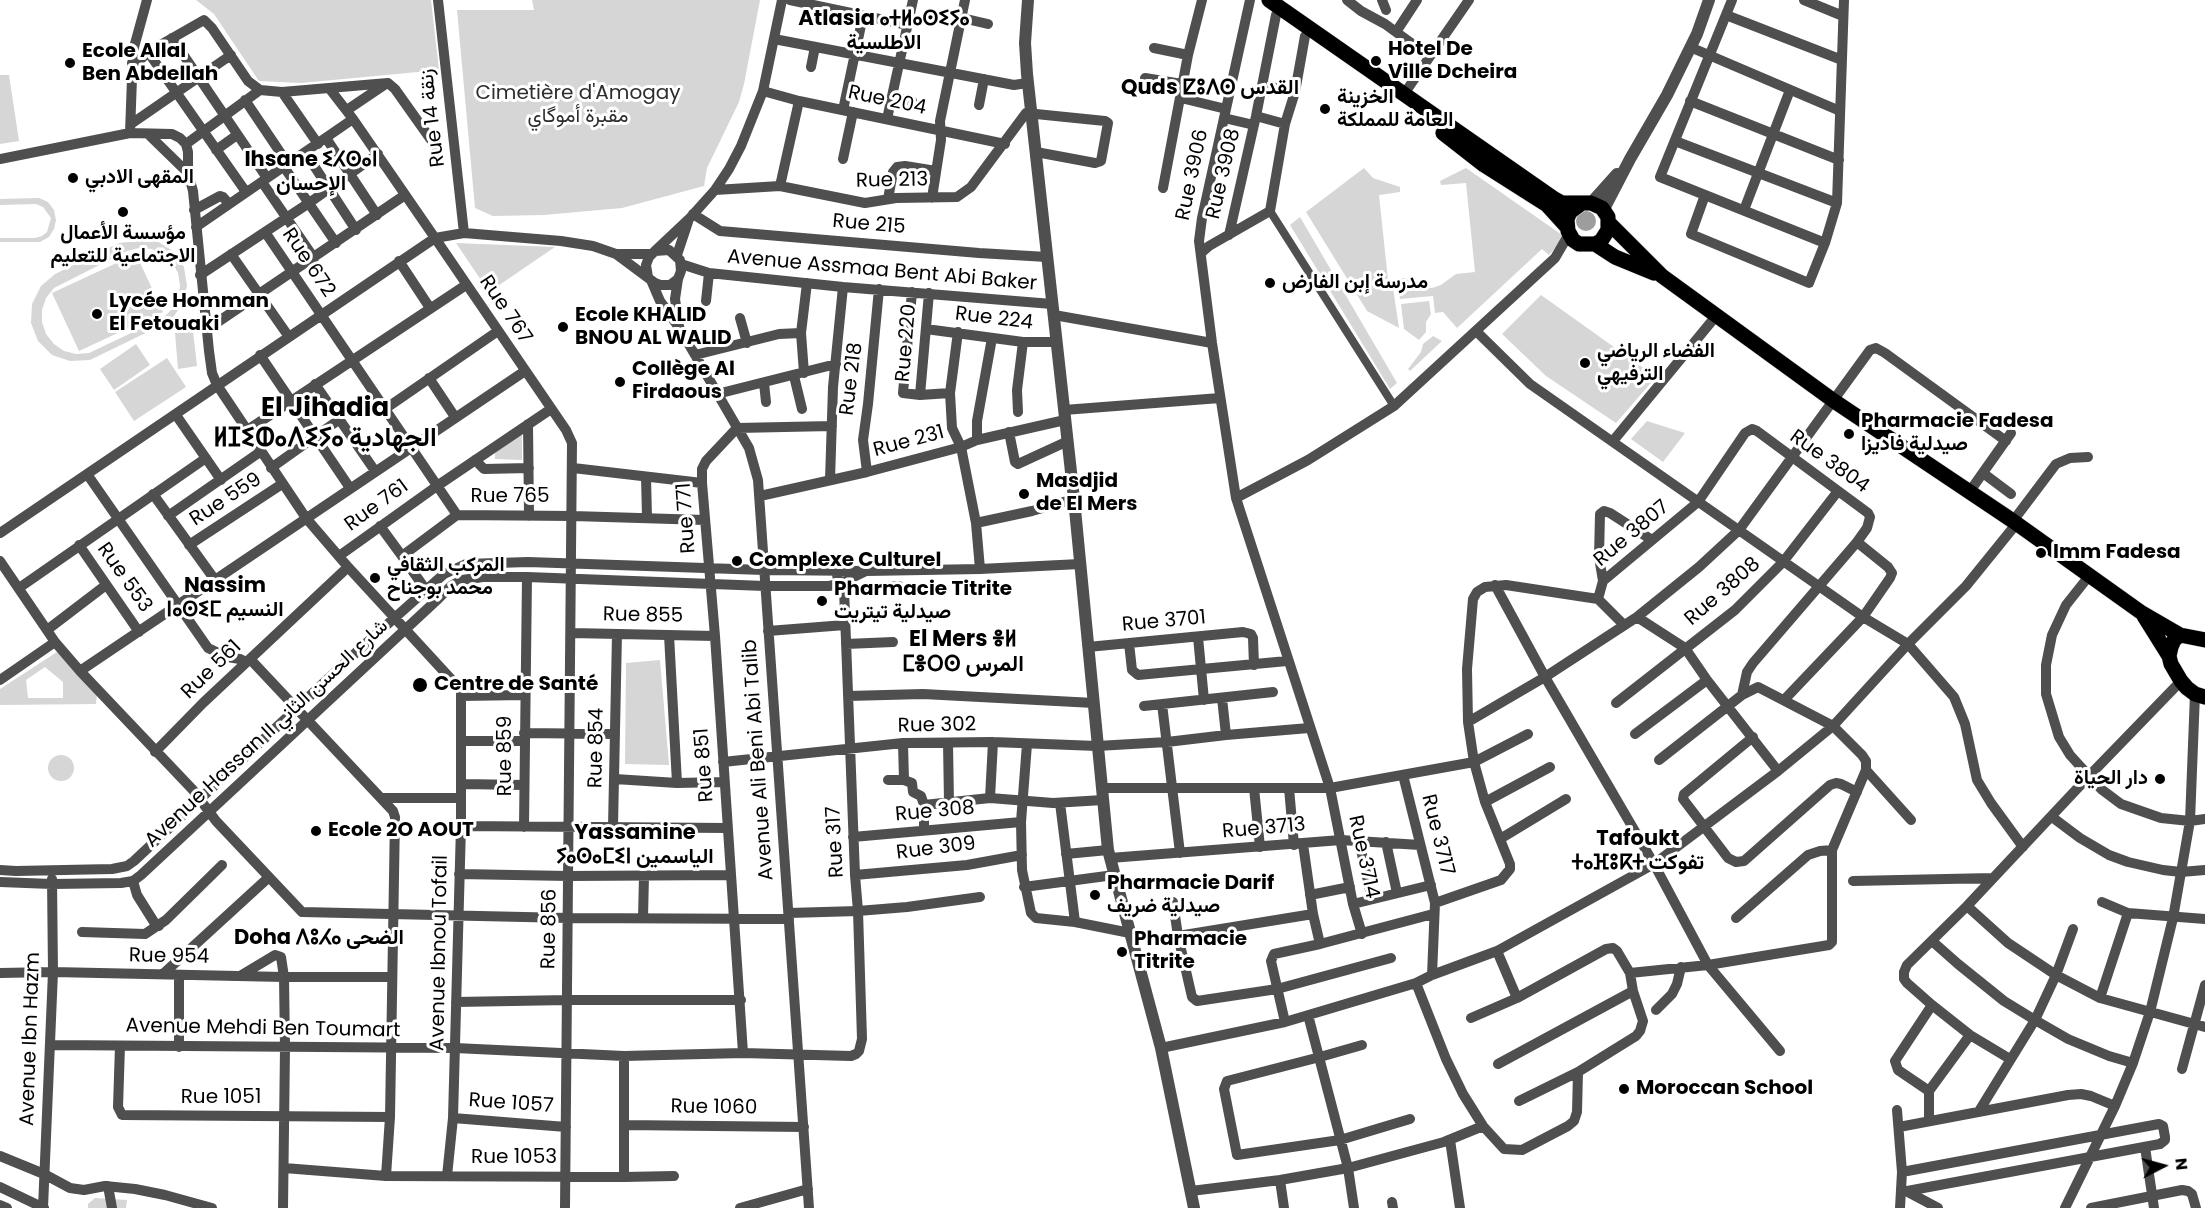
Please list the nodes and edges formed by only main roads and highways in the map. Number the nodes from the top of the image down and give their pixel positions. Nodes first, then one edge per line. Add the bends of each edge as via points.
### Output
1 (1252, 0) edge
2 (1269, 0) edge
3 (1587, 203) junction
4 (1607, 217) junction
5 (1568, 231) junction
6 (1589, 244) junction
7 (1662, 276) junction
8 (2142, 613) junction
9 (2180, 635) junction
10 (2205, 640) edge
11 (2169, 656) junction
12 (2200, 696) edge

1 - 5 main road via 1442,131 1484,165 1547,205
2 - 3 main road via 1553,198 1562,203
3 - 4 main road
3 - 5 main road via 1570,212
4 - 6 main road via 1605,236
4 - 7 main road
5 - 6 main road via 1573,240
6 - 7 main road
7 - 8 main road via 1834,401
8 - 9 main road
8 - 11 main road
9 - 10 main road
9 - 11 main road
11 - 12 main road via 2181,681

